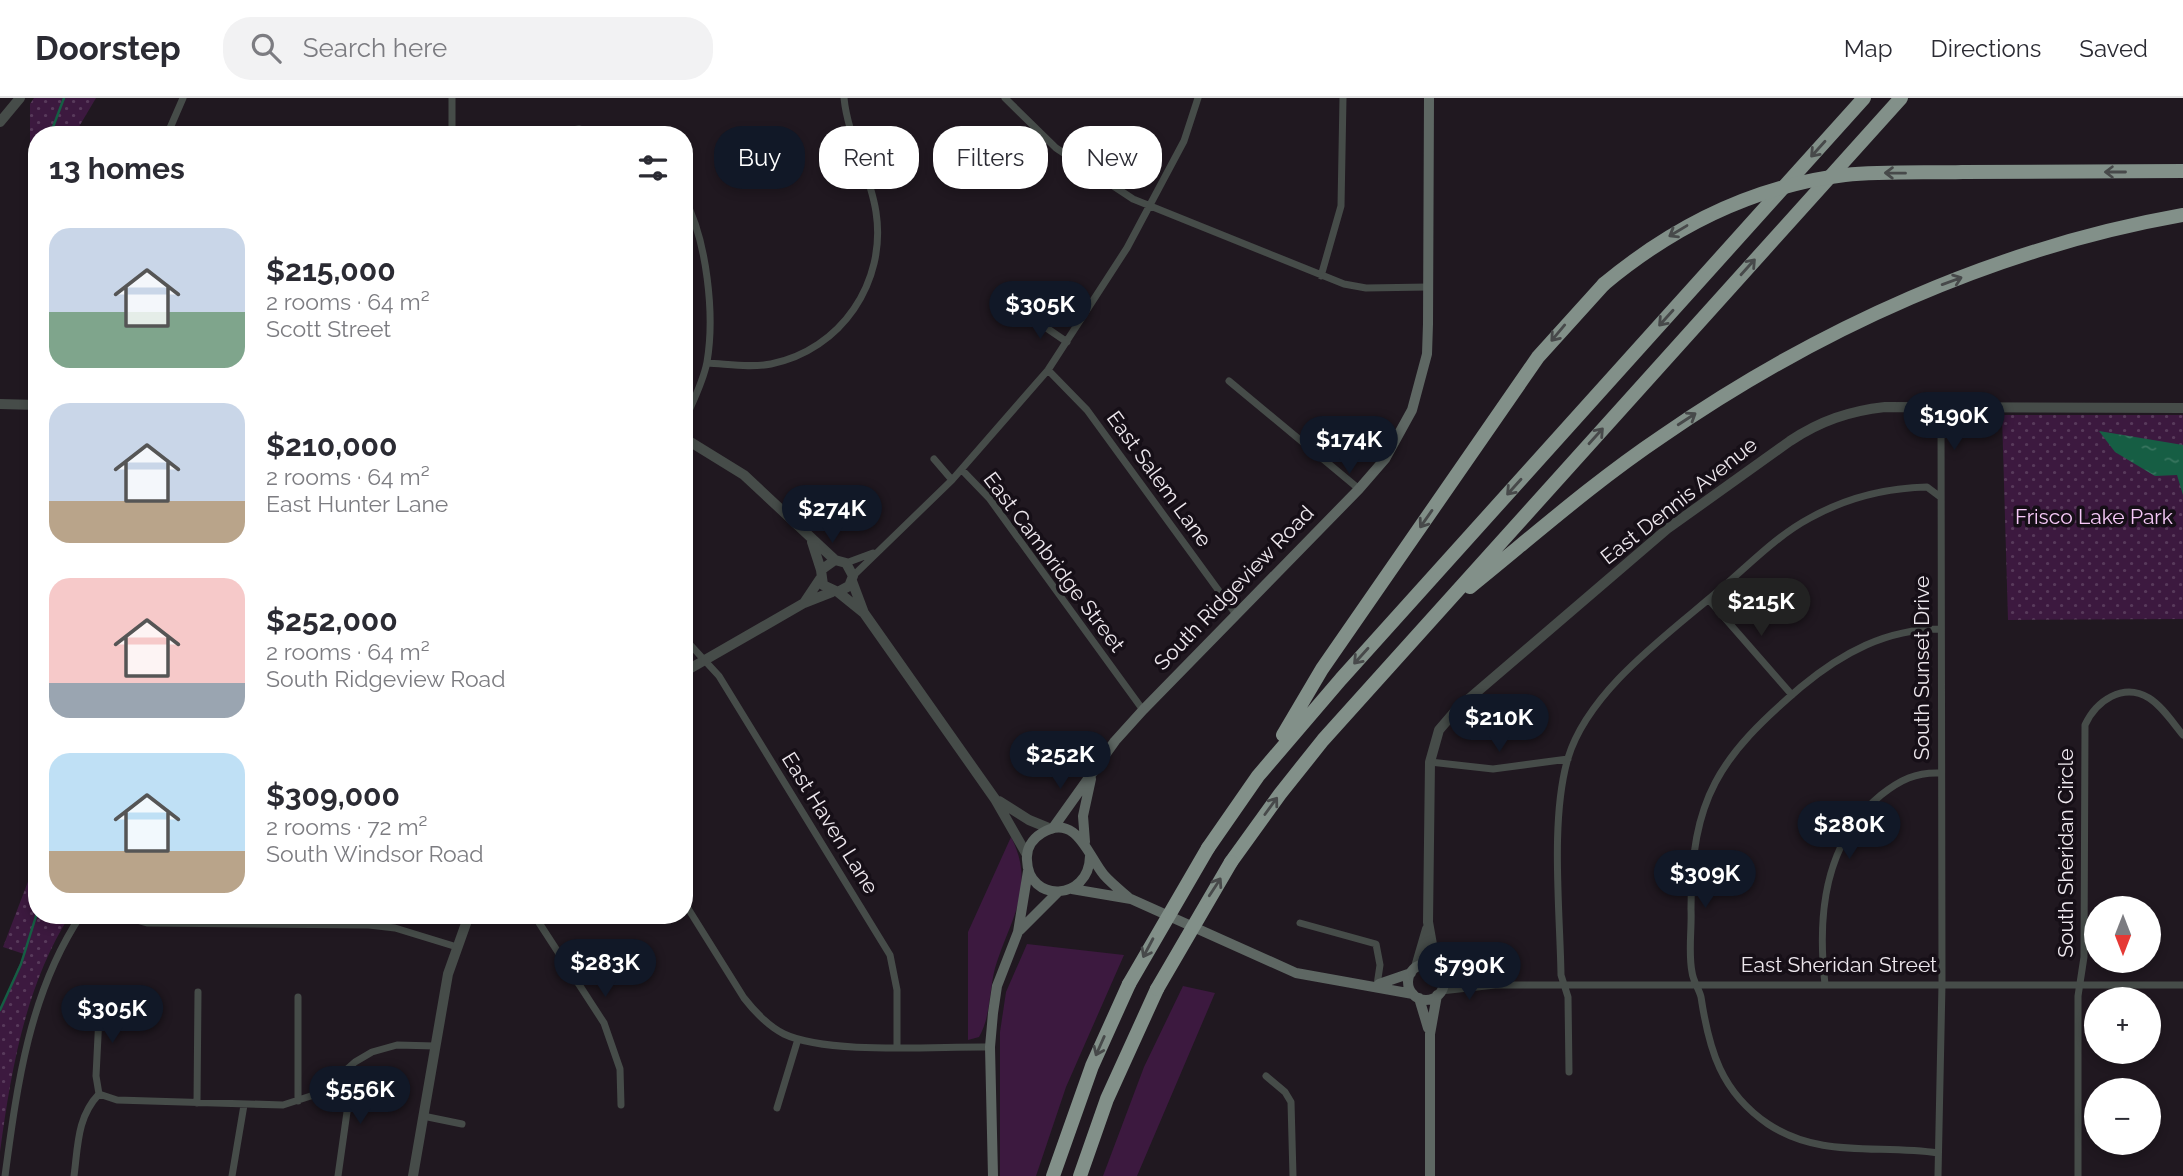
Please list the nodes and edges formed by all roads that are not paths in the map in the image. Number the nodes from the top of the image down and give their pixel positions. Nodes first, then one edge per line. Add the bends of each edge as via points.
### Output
1 (20, 98) edge
2 (183, 98) edge
3 (452, 98) edge
4 (844, 98) edge
5 (1005, 98) edge
6 (1198, 98) edge
7 (1343, 98) edge
8 (1429, 98) edge
9 (1864, 98) edge
10 (1901, 98) edge
11 (0, 122) edge
12 (172, 126) edge
13 (452, 126) edge
14 (2183, 171) edge
15 (1150, 207) junction
16 (2183, 215) edge
17 (693, 221) edge
18 (1321, 276) junction
19 (1428, 287) junction
20 (1029, 316) dead end
21 (1067, 342) junction
22 (707, 363) junction
23 (1048, 370) junction
24 (1228, 381) dead end
25 (693, 399) edge
26 (0, 404) edge
27 (28, 405) edge
28 (1941, 407) junction
29 (2183, 408) edge
30 (693, 444) edge
31 (934, 459) dead end
32 (962, 470) junction
33 (952, 481) junction
34 (1359, 489) junction
35 (1939, 496) junction
36 (812, 541) junction
37 (874, 552) junction
38 (835, 560) junction
39 (846, 563) junction
40 (821, 574) junction
41 (853, 578) junction
42 (835, 592) junction
43 (1709, 600) junction
44 (804, 603) junction
45 (864, 613) junction
46 (1235, 613) junction
47 (1436, 614) junction
48 (1940, 629) junction
49 (693, 648) edge
50 (704, 660) junction
51 (693, 666) edge
52 (1792, 695) junction
53 (1143, 710) junction
54 (2183, 735) edge
55 (1568, 759) junction
56 (1430, 762) junction
57 (1093, 773) junction
58 (1940, 774) junction
59 (1258, 776) junction
60 (995, 799) junction
61 (1052, 828) junction
62 (1085, 842) junction
63 (1027, 855) junction
64 (1090, 856) junction
65 (1028, 871) junction
66 (1072, 889) junction
67 (1058, 892) junction
68 (1131, 899) junction
69 (693, 916) edge
70 (1428, 922) junction
71 (1300, 923) dead end
72 (76, 924) edge
73 (358, 924) edge
74 (466, 924) edge
75 (540, 924) edge
76 (1018, 932) junction
77 (457, 947) junction
78 (1413, 970) junction
79 (1438, 970) junction
80 (1825, 984) junction
81 (1942, 984) junction
82 (2081, 984) junction
83 (1377, 985) junction
84 (1495, 985) junction
85 (1564, 985) junction
86 (1696, 985) junction
87 (2183, 985) edge
88 (198, 992) dead end
89 (1439, 993) junction
90 (100, 996) dead end
91 (1416, 996) junction
92 (298, 997) dead end
93 (1430, 1034) junction
94 (798, 1039) junction
95 (435, 1046) junction
96 (897, 1046) junction
97 (990, 1047) junction
98 (1569, 1072) dead end
99 (1266, 1076) dead end
100 (335, 1080) junction
101 (99, 1094) junction
102 (298, 1101) junction
103 (197, 1103) junction
104 (244, 1105) junction
105 (621, 1105) dead end
106 (777, 1108) dead end
107 (423, 1116) junction
108 (462, 1124) dead end
109 (1938, 1153) junction
110 (5, 1176) edge
111 (74, 1176) edge
112 (232, 1176) edge
113 (338, 1176) edge
114 (413, 1176) edge
115 (993, 1176) edge
116 (1052, 1176) edge
117 (1080, 1176) edge
118 (1293, 1176) edge
119 (1430, 1176) edge
120 (1938, 1176) edge
121 (2078, 1176) edge

1 - 11 street
2 - 12 street
3 - 13 street
4 - 22 street via 876,211 877,248 866,289 843,323 809,350 769,364
5 - 15 street via 1076,163
6 - 15 street via 1184,141
7 - 18 street via 1341,206
8 - 19 main road, South Ridgeview Road
9 -> 59 highway
47 -> 10 highway
14 -> 59 highway, bridge via 1846,175 1760,193 1679,230 1604,284 1538,357 1322,669
15 - 18 street
15 - 21 street
47 -> 16 highway via 1659,438 1795,354 1889,307 1985,269 2092,235
17 - 22 street via 705,263
18 - 19 street via 1366,288
19 - 34 main road, South Ridgeview Road via 1427,354 1412,410 1385,459
20 - 21 street
21 - 23 street
22 - 25 street
23 - 32 street
23 - 46 street, East Salem Lane via 1087,410
24 - 34 street
26 - 27 street
28 - 29 street, East Dennis Avenue
28 - 35 street, South Sunset Drive
28 - 56 street, East Dennis Avenue via 1863,410 1829,419 1790,441 1667,529 1457,709 1439,730
30 - 36 street via 744,475
31 - 33 street
32 - 33 street
32 - 53 street, East Cambridge Street via 989,498
33 - 37 street
34 - 46 main road, South Ridgeview Road
35 - 43 street via 1927,486 1910,487 1835,505 1788,532
35 - 48 street, South Sunset Drive
36 - 38 street
36 - 40 street
37 - 39 street
37 - 41 street
38 - 39 street
38 - 40 street
39 - 41 street
40 - 42 street
40 - 44 street
41 - 42 street
41 - 45 street
42 - 44 street
42 - 45 street
43 - 52 street
43 - 55 street via 1610,688
44 - 50 street
45 - 60 street
46 - 53 main road, South Ridgeview Road
117 -> 47 highway, bridge via 1107,1099 1157,989 1231,862 1323,740
48 - 52 street via 1902,631 1858,648
48 - 58 street, South Sunset Drive
49 - 50 street, East Haven Lane
50 - 51 street
50 - 96 street, East Haven Lane via 724,685 890,955 897,990
52 - 86 street via 1741,742 1715,779 1704,805 1691,876
53 - 57 main road, South Ridgeview Road
54 - 82 street, South Sheridan Circle via 2149,698 2137,693 2112,695 2100,702 2085,724
55 - 56 street via 1493,769
55 - 85 street via 1560,817
56 - 70 street, East Dennis Avenue
57 - 61 main road, South Ridgeview Road
57 - 62 main road, South Ridgeview Road via 1083,816
58 - 80 street via 1919,773 1891,787 1844,838 1824,902
58 - 81 street, South Sunset Drive
59 -> 116 highway, bridge via 1208,848 1129,984 1092,1066
60 - 61 street
60 - 63 street
61 - 62 main road via 1067,829
61 - 63 main road via 1034,840
62 - 64 main road
63 - 65 main road
64 - 66 main road via 1086,876
64 - 68 main road
65 - 67 main road via 1040,886
65 - 76 main road
66 - 67 main road
66 - 68 main road
67 - 76 main road
68 - 83 main road via 1296,973
69 - 94 street via 755,1012 783,1034
70 - 78 street, East Dennis Avenue
70 - 79 street, East Dennis Avenue
71 - 83 street via 1376,944
72 - 110 street via 57,960 24,1048
73 - 77 street via 396,929
74 - 77 street
75 - 105 street via 604,1023 620,1069
76 - 97 main road via 997,986
77 - 95 street
78 - 79 main road via 1426,964
78 - 83 main road
78 - 91 main road via 1408,984
79 - 84 street, East Sheridan Street
79 - 89 main road
80 - 81 street, East Sheridan Street
80 - 86 street, East Sheridan Street
81 - 82 street, East Sheridan Street
81 - 109 street, South Sunset Drive
82 - 87 street, East Sheridan Street
82 - 121 street
83 - 91 main road
84 - 85 street, East Sheridan Street
84 - 89 street, East Sheridan Street
85 - 86 street, East Sheridan Street
85 - 98 street
86 - 109 street via 1705,1033 1722,1075 1768,1124 1805,1142 1835,1149
88 - 103 street
89 - 91 main road via 1428,999
89 - 93 main road
90 - 101 street
91 - 93 main road
92 - 102 street
93 - 119 main road
94 - 96 street via 823,1046
94 - 106 street
95 - 100 street via 380,1049
95 - 107 street
96 - 97 street
97 - 115 main road
99 - 118 street via 1291,1102
100 - 102 street via 320,1093
100 - 113 street via 347,1112
101 - 103 street via 117,1100
101 - 111 street via 82,1119
102 - 104 street
103 - 104 street
104 - 112 street
107 - 108 street
107 - 114 street
109 - 120 street, South Sunset Drive

